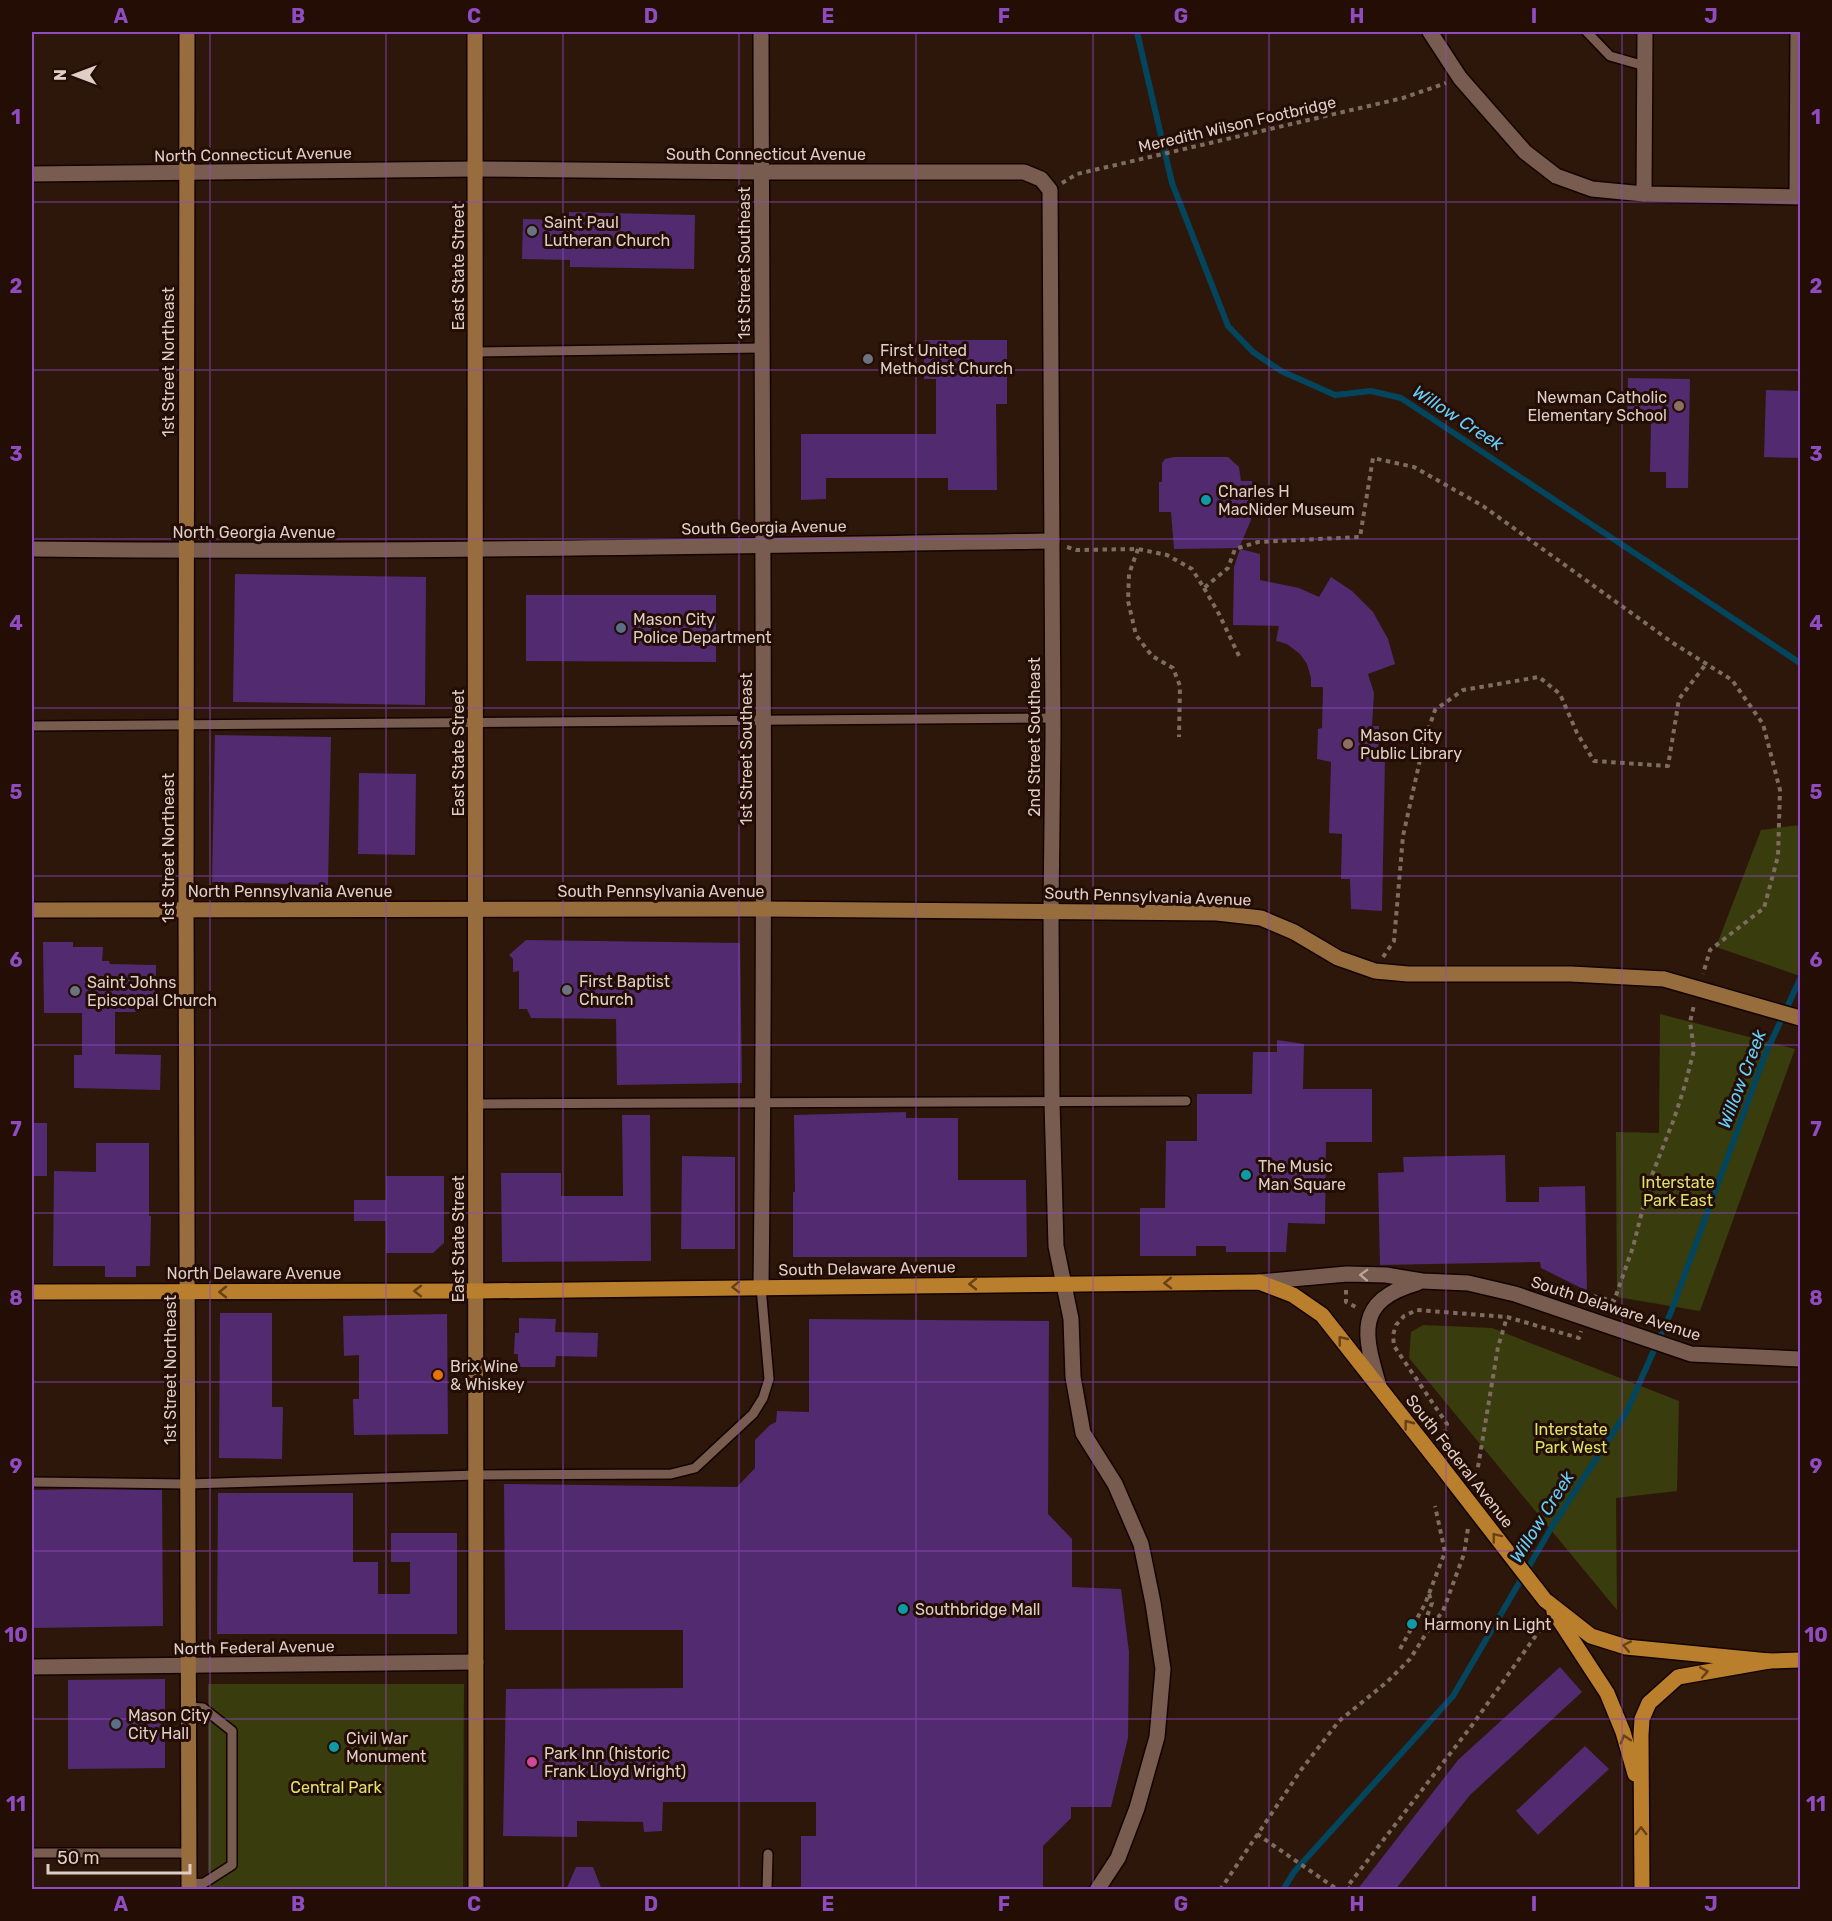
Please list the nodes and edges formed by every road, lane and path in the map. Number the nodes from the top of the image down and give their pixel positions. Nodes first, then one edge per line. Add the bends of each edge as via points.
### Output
1 (187, 32) edge
2 (475, 32) edge
3 (761, 32) edge
4 (1430, 32) edge
5 (1587, 32) edge
6 (1645, 32) edge
7 (1795, 32) edge
8 (1645, 66) junction
9 (1460, 78) junction
10 (476, 169) junction
11 (186, 172) junction
12 (761, 172) junction
13 (32, 174) edge
14 (1077, 174) dead end
15 (1050, 190) joint
16 (1644, 194) junction
17 (1797, 197) edge
18 (762, 348) junction
19 (476, 352) junction
20 (1052, 541) junction
21 (763, 545) junction
22 (32, 549) edge
23 (476, 549) junction
24 (1138, 549) junction
25 (186, 551) junction
26 (1204, 588) junction
27 (1240, 658) dead end
28 (1053, 718) junction
29 (764, 720) junction
30 (476, 723) junction
31 (187, 725) junction
32 (32, 726) edge
33 (1179, 737) dead end
34 (186, 908) junction
35 (764, 909) junction
36 (32, 910) edge
37 (476, 910) junction
38 (1051, 910) junction
39 (1375, 971) junction
40 (1800, 1018) edge
41 (1186, 1101) dead end
42 (1052, 1102) junction
43 (763, 1103) junction
44 (476, 1104) junction
45 (1422, 1281) junction
46 (1259, 1282) junction
47 (1347, 1283) dead end
48 (1064, 1284) junction
49 (761, 1287) junction
50 (476, 1290) junction
51 (32, 1292) edge
52 (188, 1292) junction
53 (1614, 1301) dead end
54 (1359, 1308) dead end
55 (1507, 1317) junction
56 (1585, 1318) junction
57 (1800, 1359) edge
58 (1379, 1386) junction
59 (1447, 1424) dead end
60 (476, 1475) junction
61 (32, 1482) edge
62 (188, 1484) junction
63 (1473, 1496) dead end
64 (1435, 1506) dead end
65 (1470, 1520) dead end
66 (1428, 1594) junction
67 (1545, 1600) junction
68 (1429, 1629) junction
69 (1400, 1649) dead end
70 (1800, 1660) edge
71 (1769, 1661) junction
72 (476, 1662) junction
73 (188, 1665) junction
74 (32, 1667) edge
75 (189, 1707) junction
76 (1641, 1796) junction
77 (1257, 1834) junction
78 (32, 1853) edge
79 (189, 1853) junction
80 (768, 1854) dead end
81 (189, 1887) edge
82 (1338, 1889) edge
83 (476, 1890) edge
84 (767, 1890) edge
85 (1097, 1890) edge
86 (1220, 1890) edge
87 (1351, 1890) edge
88 (1642, 1890) edge

1 - 11 main road, 1st Street Northeast
2 - 10 main road, East State Street
3 - 12 street, 1st Street Southeast
4 - 9 street
5 - 8 lane via 1610,56
6 - 8 street
7 - 17 lane
8 - 16 street
9 - 14 path, Meredith Wilson Footbridge via 1403,98
9 - 16 street via 1525,152 1556,176 1592,189
10 - 11 street, North Connecticut Avenue
10 - 12 street, South Connecticut Avenue
10 - 19 main road, East State Street
11 - 13 street, North Connecticut Avenue
11 - 25 main road, 1st Street Northeast
12 - 15 street, South Connecticut Avenue via 1024,172 1041,179
12 - 18 street, 1st Street Southeast
15 - 20 street, 2nd Street Southeast
16 - 17 street
18 - 19 lane
18 - 21 street, 1st Street Southeast
19 - 23 main road, East State Street
20 - 21 street, South Georgia Avenue
20 - 24 path via 1077,550
20 - 28 street, 2nd Street Southeast
21 - 23 street, South Georgia Avenue
21 - 29 street, 1st Street Southeast
22 - 25 street, North Georgia Avenue
23 - 25 street, North Georgia Avenue
23 - 30 main road, East State Street
24 - 26 path via 1167,555 1192,569
24 - 33 path via 1129,574 1128,601 1136,635 1152,656 1173,668 1180,686
25 - 31 main road, 1st Street Northeast
26 - 27 path
26 - 39 path via 1228,568 1235,549 1258,542 1360,537 1373,458 1414,467 1483,506 1672,643 1706,663 1679,699 1668,766 1594,761 1560,694 1539,677 1463,690 1436,710 1424,742 1404,836 1394,941
28 - 29 lane
28 - 38 street, 2nd Street Southeast
29 - 30 lane
29 - 35 street, 1st Street Southeast
30 - 31 lane
30 - 37 main road, East State Street
31 - 32 lane
31 - 34 main road, 1st Street Northeast
34 - 36 main road, North Pennsylvania Avenue
34 - 37 main road, North Pennsylvania Avenue
34 - 52 main road, 1st Street Northeast
35 - 37 main road, South Pennsylvania Avenue
35 - 38 main road, South Pennsylvania Avenue
35 - 43 street, 1st Street Southeast
37 - 44 main road, East State Street
38 - 39 main road, South Pennsylvania Avenue via 1217,913 1261,918
38 - 42 street, 2nd Street Southeast
39 - 40 main road, South Pennsylvania Avenue, bridge via 1664,979
41 - 42 lane
42 - 43 lane
42 - 48 street, 2nd Street Southeast via 1056,1246
43 - 44 lane
43 - 49 street, 1st Street Southeast
44 - 50 main road, East State Street
45 -> 46 street, South Delaware Avenue via 1347,1274
45 - 56 street, South Delaware Avenue via 1468,1283
45 - 58 street, South Delaware Avenue via 1397,1288 1371,1313 1367,1329 1369,1350
46 -> 48 main road, South Delaware Avenue
58 -> 46 main road, South Delaware Avenue via 1322,1315 1293,1295
47 - 54 path via 1346,1302
48 -> 49 main road, South Delaware Avenue
48 - 85 street, 2nd Street Southeast via 1083,1432 1115,1484 1141,1544 1163,1669 1157,1737 1137,1808 1118,1858
49 -> 50 main road, South Delaware Avenue
49 - 60 lane via 769,1379 763,1398 753,1414 695,1468 671,1474
50 -> 52 main road, North Delaware Avenue
50 - 60 main road, East State Street
51 - 52 main road, North Delaware Avenue
52 - 62 main road, 1st Street Northeast
53 - 56 path via 1593,1296
55 - 56 path via 1579,1338
55 - 59 path via 1417,1310 1396,1325 1394,1346
55 - 63 path via 1498,1347
56 - 57 street, South Delaware Avenue via 1690,1354
67 -> 58 main road, South Federal Avenue, bridge
60 - 62 lane
60 - 72 main road, East State Street
61 - 62 lane
62 - 73 main road, 1st Street Northeast
64 - 66 path via 1445,1552
65 - 68 path via 1464,1554 1443,1611
66 - 68 path via 1432,1603 1426,1619
66 - 69 path
71 -> 67 main road, South Federal Avenue via 1626,1647 1591,1636
76 -> 67 main road via 1623,1731 1607,1693
67 - 87 path via 1545,1623 1347,1887
68 - 77 path via 1410,1659 1339,1721
70 - 71 main road, South Federal Avenue
76 -> 71 main road via 1642,1719 1649,1703 1678,1677
72 - 73 street, North Federal Avenue
72 - 83 main road, East State Street
73 - 74 street, North Federal Avenue
73 - 75 main road, 1st Street Northeast
75 - 79 main road, 1st Street Northeast
75 - 81 lane via 203,1708 232,1731 232,1865 204,1883
88 -> 76 main road
77 - 82 path
77 - 86 path
78 - 79 lane
79 - 81 main road, 1st Street Northeast
80 - 84 lane

